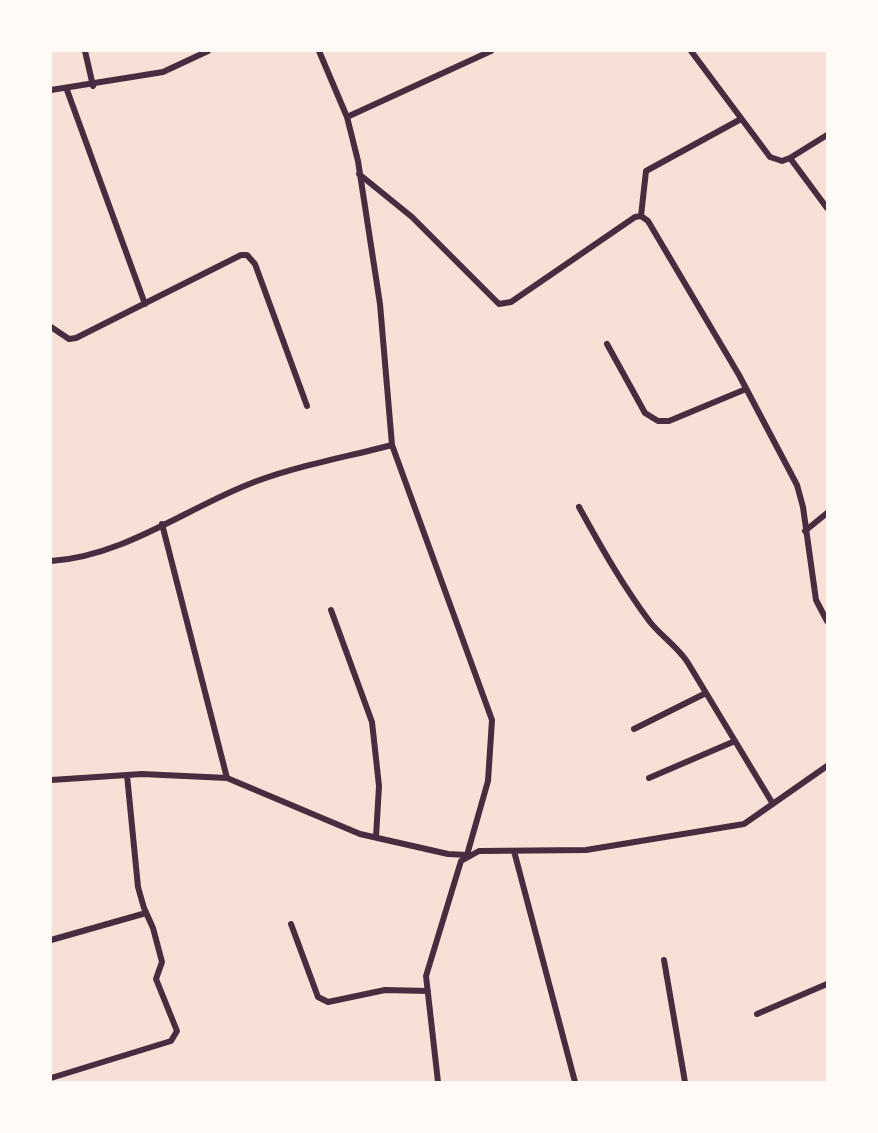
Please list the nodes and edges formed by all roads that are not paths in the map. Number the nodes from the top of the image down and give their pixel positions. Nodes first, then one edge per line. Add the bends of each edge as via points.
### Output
1 (85, 51) edge
2 (208, 51) edge
3 (319, 51) edge
4 (491, 51) edge
5 (692, 51) edge
6 (93, 86) junction
7 (51, 90) edge
8 (68, 90) junction
9 (347, 117) junction
10 (741, 118) junction
11 (827, 135) edge
12 (790, 158) junction
13 (358, 173) junction
14 (827, 208) edge
15 (641, 216) junction
16 (145, 304) junction
17 (51, 327) edge
18 (607, 344) dead end
19 (746, 389) junction
20 (307, 406) dead end
21 (392, 446) junction
22 (579, 507) dead end
23 (827, 513) edge
24 (162, 524) junction
25 (806, 531) junction
26 (51, 561) edge
27 (331, 610) dead end
28 (827, 621) edge
29 (706, 693) junction
30 (634, 729) dead end
31 (735, 741) junction
32 (827, 766) edge
33 (127, 775) junction
34 (227, 778) junction
35 (649, 778) dead end
36 (51, 780) edge
37 (772, 804) junction
38 (376, 837) junction
39 (514, 851) junction
40 (468, 855) junction
41 (146, 913) junction
42 (291, 924) dead end
43 (51, 940) edge
44 (664, 960) dead end
45 (827, 984) edge
46 (428, 991) junction
47 (758, 1014) dead end
48 (51, 1078) edge
49 (438, 1082) edge
50 (575, 1082) edge
51 (685, 1082) edge

1 - 6 street
2 - 6 street via 163,72
3 - 9 street
4 - 9 street
5 - 10 street
6 - 8 street
7 - 8 street
8 - 16 street
9 - 13 street
10 - 12 street via 770,158
10 - 15 street via 646,171
11 - 12 street
12 - 14 street
13 - 15 street via 412,217 498,304 511,302
13 - 21 street via 380,304
15 - 19 street via 651,226
16 - 17 street via 76,338 69,339
16 - 20 street via 247,255 255,264
18 - 19 street via 645,413 658,421
19 - 25 street via 797,485
21 - 24 street via 264,479
21 - 40 street via 492,720 488,781
22 - 29 street via 633,599 652,625 682,653
23 - 25 street
24 - 26 street via 102,552
24 - 34 street
25 - 28 street via 816,600
27 - 38 street via 372,722 379,786
29 - 30 street
29 - 31 street
31 - 35 street
31 - 37 street
32 - 37 street
33 - 34 street
33 - 36 street
33 - 41 street via 138,887
34 - 38 street via 360,834
37 - 39 street via 744,824 586,850
38 - 40 street
39 - 40 street via 479,851
39 - 50 street
40 - 46 street via 461,861 426,976
41 - 43 street
41 - 48 street via 162,962 156,979 176,1036 171,1041
42 - 46 street via 321,1000 328,1002 385,990
44 - 51 street
45 - 47 street
46 - 49 street

